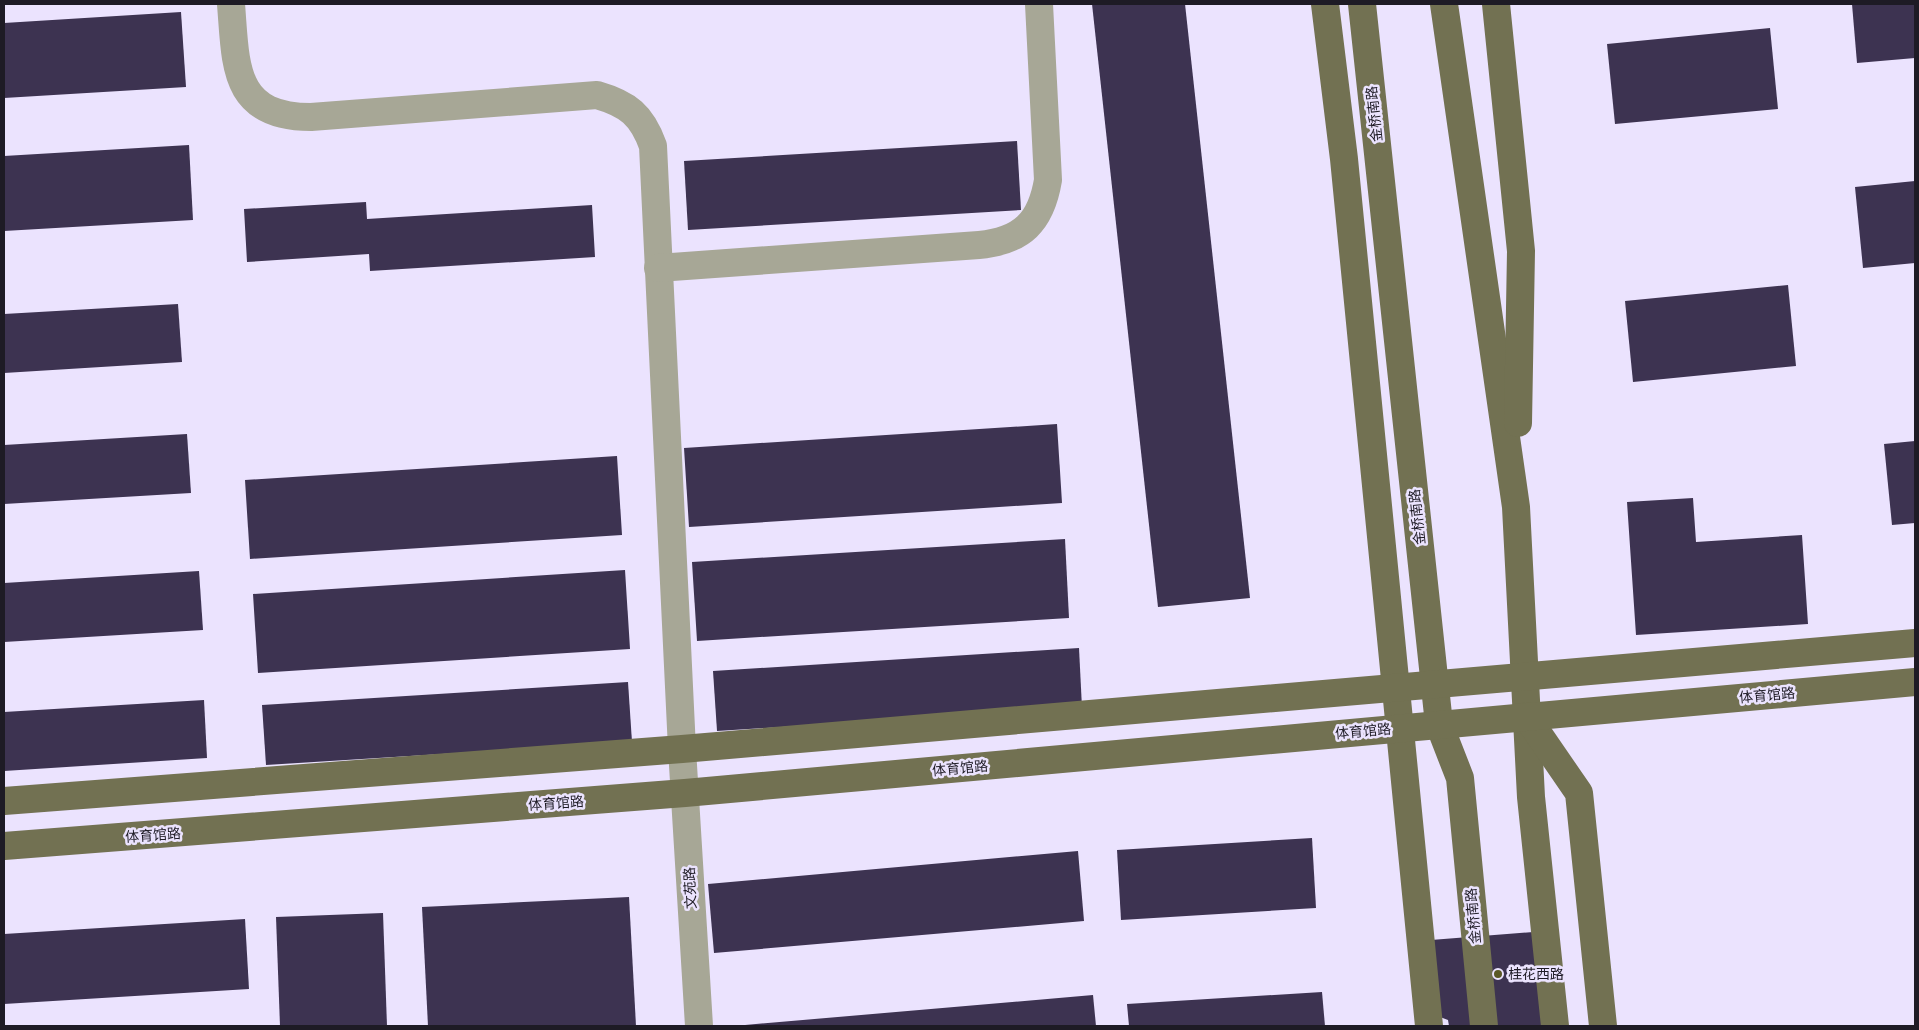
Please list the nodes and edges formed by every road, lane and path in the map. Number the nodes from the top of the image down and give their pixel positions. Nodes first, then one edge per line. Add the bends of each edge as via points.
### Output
1 (231, 4) edge
2 (1039, 4) edge
3 (1325, 4) edge
4 (1362, 4) edge
5 (1444, 4) edge
6 (1496, 4) edge
7 (658, 268) junction
8 (1516, 507) junction
9 (1915, 643) edge
10 (1524, 677) junction
11 (1915, 682) edge
12 (1435, 684) junction
13 (1395, 688) junction
14 (1526, 716) junction
15 (1439, 724) junction
16 (1400, 728) junction
17 (682, 749) junction
18 (684, 793) junction
19 (4, 801) edge
20 (4, 846) edge
21 (699, 1026) edge
22 (1429, 1026) edge
23 (1484, 1026) edge
24 (1555, 1026) edge
25 (1603, 1026) edge

1 - 7 street, 文苑路 via 236,67 244,86 256,101 291,117 596,95 616,101 633,112 646,128 654,146
2 - 7 street via 1048,180 1044,201 1034,219 1019,234 1000,243 979,245
3 - 13 main road via 1344,159
4 - 12 main road, 金桥南路
5 - 8 main road
6 - 8 main road via 1521,251
7 - 17 street, 文苑路
8 - 10 main road
9 - 10 main road
10 - 12 main road
10 - 14 main road
11 - 14 main road, 体育馆路
12 - 13 main road
12 - 15 main road, 金桥南路
13 - 16 main road
13 - 17 main road
14 - 15 main road, 体育馆路
14 - 24 main road via 1530,797
14 - 25 main road via 1579,792
15 - 16 main road, 体育馆路
15 - 23 main road, 金桥南路 via 1460,778
16 - 18 main road, 体育馆路
16 - 22 main road
17 - 18 street, 文苑路
17 - 19 main road
18 - 20 main road, 体育馆路
18 - 21 street, 文苑路

